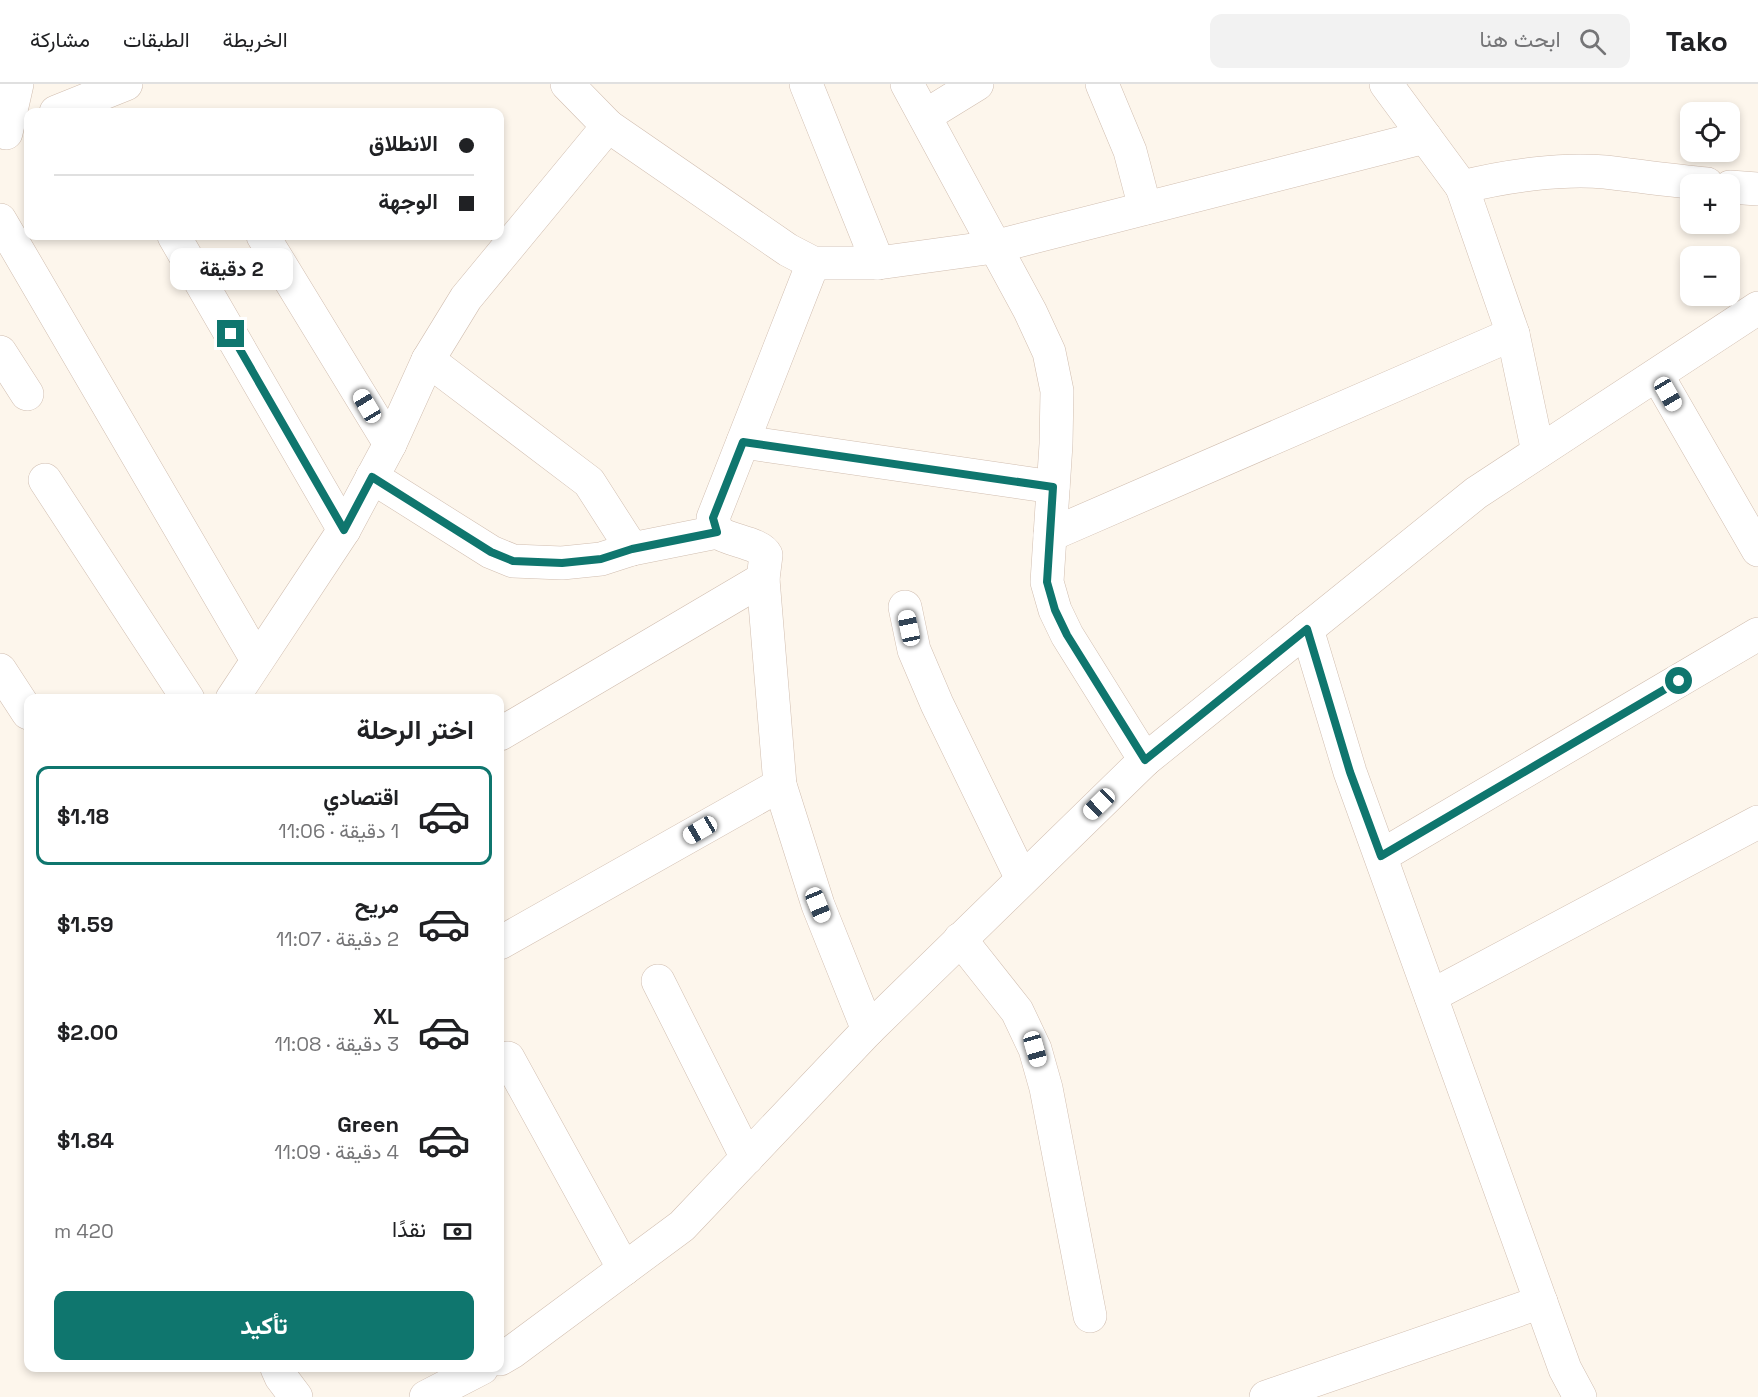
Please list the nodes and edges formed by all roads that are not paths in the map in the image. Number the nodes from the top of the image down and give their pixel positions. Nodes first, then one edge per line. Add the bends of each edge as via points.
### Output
1 (17, 84) edge
2 (126, 84) edge
3 (567, 84) edge
4 (806, 84) edge
5 (907, 84) edge
6 (977, 84) edge
7 (1102, 84) edge
8 (1386, 84) edge
9 (98, 104) edge
10 (78, 108) edge
11 (925, 116) junction
12 (608, 126) junction
13 (11, 131) edge
14 (1425, 137) junction
15 (1680, 181) edge
16 (1462, 187) junction
17 (1740, 188) edge
18 (1758, 189) edge
19 (1145, 208) junction
20 (0, 220) edge
21 (176, 240) edge
22 (265, 240) edge
23 (994, 247) junction
24 (813, 263) junction
25 (878, 263) junction
26 (1758, 309) edge
27 (1513, 334) junction
28 (0, 352) edge
29 (428, 360) junction
30 (1657, 375) junction
31 (27, 394) dead end
32 (743, 442) junction
33 (390, 444) junction
34 (1538, 452) junction
35 (372, 477) junction
36 (45, 480) dead end
37 (1053, 487) junction
38 (344, 530) junction
39 (717, 532) junction
40 (1050, 535) junction
41 (632, 549) junction
42 (1758, 550) edge
43 (763, 579) junction
44 (905, 607) dead end
45 (1307, 629) junction
46 (1758, 634) edge
47 (257, 660) junction
48 (0, 670) edge
49 (185, 694) edge
50 (235, 694) edge
51 (24, 707) edge
52 (504, 732) edge
53 (1145, 760) junction
54 (780, 785) junction
55 (1758, 822) edge
56 (1381, 856) junction
57 (1022, 879) junction
58 (960, 939) junction
59 (504, 942) edge
60 (658, 981) dead end
61 (1431, 996) junction
62 (868, 1030) junction
63 (508, 1058) dead end
64 (747, 1158) junction
65 (624, 1269) junction
66 (1541, 1302) junction
67 (1090, 1316) dead end
68 (504, 1357) edge
69 (279, 1372) edge
70 (475, 1372) edge
71 (1299, 1391) edge
72 (435, 1395) edge
73 (296, 1397) edge
74 (1266, 1397) edge
75 (1580, 1397) edge

1 - 13 street
2 - 9 street
3 - 12 street
4 - 25 street
5 - 11 street
6 - 11 street
7 - 19 street via 1130,151
8 - 14 street
9 - 10 street
11 - 23 street
12 - 24 street via 788,250
12 - 29 street via 466,298
14 - 16 street
14 - 19 street
15 - 16 street via 1569,171
16 - 27 street
17 - 18 street
19 - 23 street
20 - 47 street
21 - 38 street
22 - 33 street
23 - 25 street
23 - 37 street via 1049,352 1058,391
24 - 25 street
24 - 32 street
26 - 30 street
27 - 34 street
27 - 40 street
28 - 31 street
29 - 33 street
29 - 41 street via 589,482
30 - 34 street
30 - 42 street
32 - 37 street
32 - 39 street via 713,518
33 - 35 street
34 - 45 street via 1476,493
35 - 38 street
35 - 41 street via 491,552 513,561 562,563 601,559
36 - 49 street
37 - 40 street
38 - 47 street
39 - 41 street
39 - 43 street via 764,551 767,560
40 - 53 street via 1047,582 1055,610
43 - 52 street
43 - 54 street
44 - 57 street via 914,650 937,704
45 - 53 street
45 - 56 street via 1350,772
46 - 56 street
47 - 50 street
48 - 51 street
53 - 57 street
54 - 59 street
54 - 62 street via 818,905
55 - 61 street
56 - 61 street
57 - 58 street
58 - 62 street
58 - 67 street via 1017,1011 1035,1049
60 - 64 street
61 - 66 street
62 - 64 street
63 - 65 street
64 - 65 street via 682,1226
65 - 68 street
66 - 71 street
66 - 75 street via 1565,1369
69 - 73 street
70 - 72 street
71 - 74 street

